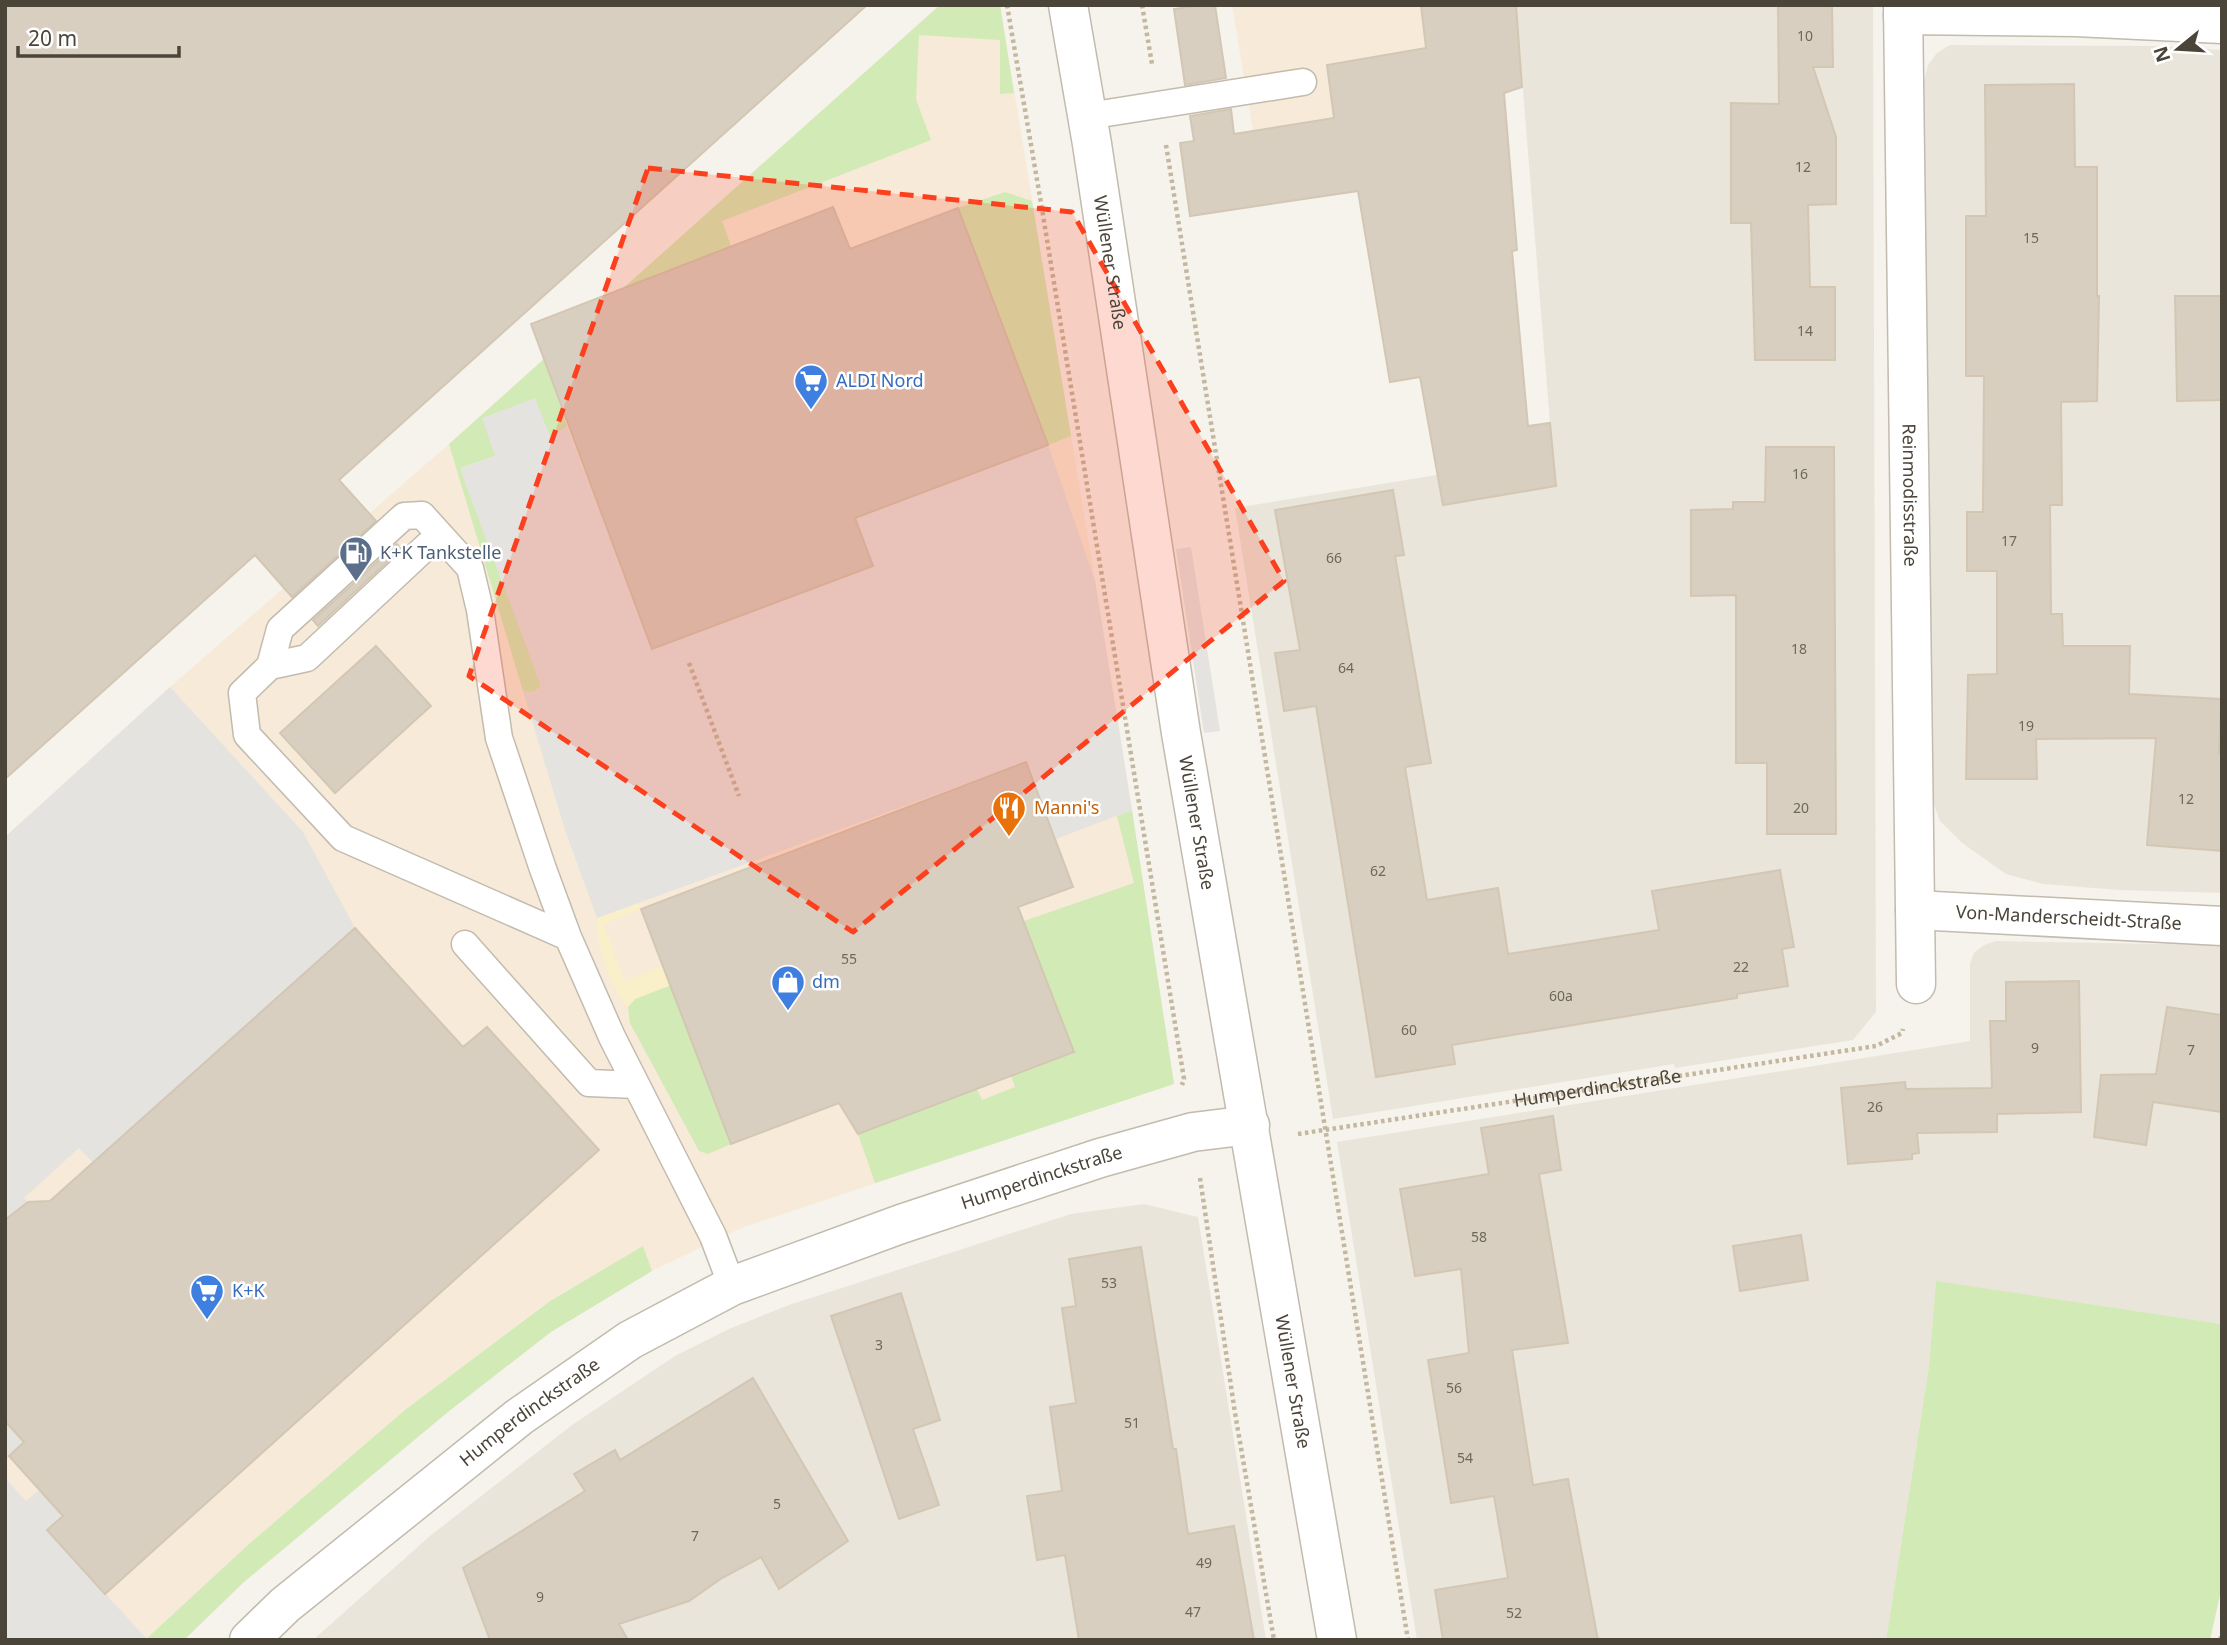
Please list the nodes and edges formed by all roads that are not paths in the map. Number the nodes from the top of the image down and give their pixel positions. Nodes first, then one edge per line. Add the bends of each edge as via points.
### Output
1 (1068, 5) edge
2 (1903, 10) edge
3 (2076, 11) edge
4 (2222, 24) edge
5 (1303, 82) dead end
6 (1088, 116) junction
7 (446, 542) junction
8 (270, 666) junction
9 (1915, 910) junction
10 (2222, 926) edge
11 (568, 937) junction
12 (466, 944) dead end
13 (1916, 984) road end
14 (636, 1085) junction
15 (1250, 1125) junction
16 (732, 1286) junction
17 (249, 1640) edge
18 (1337, 1640) edge

1 - 6 street, Wüllener Straße
2 - 3 street
2 - 9 street, Reinmodisstraße
3 - 4 street
5 - 6 lane
6 - 15 street, Wüllener Straße via 1181,733
7 - 8 lane via 428,545 307,658
7 - 8 lane via 422,515 404,516 280,629
7 - 11 lane via 470,568 499,738
8 - 11 lane via 242,692 247,734 343,838
9 - 10 street, Von-Manderscheidt-Straße
9 - 13 street, Reinmodisstraße
11 - 14 lane
12 - 14 lane via 589,1083
14 - 16 lane via 713,1236
15 - 16 street, Humperdinckstraße via 1193,1132 1100,1158
15 - 18 street, Wüllener Straße
16 - 17 street, Humperdinckstraße via 630,1340 519,1417 295,1596

